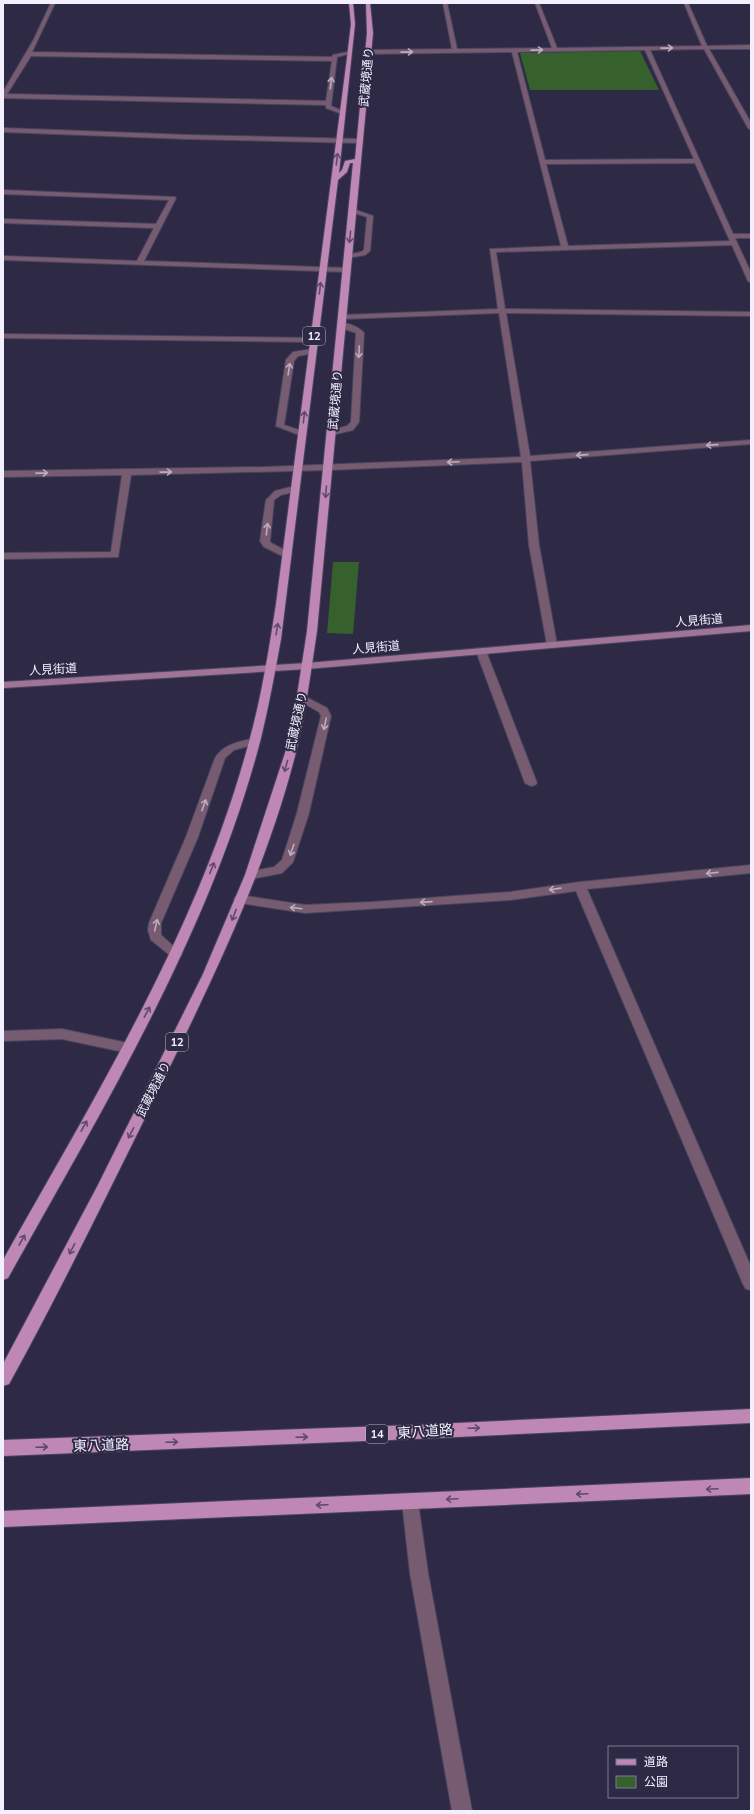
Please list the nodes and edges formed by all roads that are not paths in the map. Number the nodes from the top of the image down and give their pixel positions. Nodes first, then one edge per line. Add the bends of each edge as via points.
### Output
1 (53, 3) edge
2 (351, 3) edge
3 (368, 3) edge
4 (445, 3) edge
5 (537, 3) edge
6 (686, 3) edge
7 (705, 47) junction
8 (751, 47) edge
9 (647, 48) junction
10 (514, 50) junction
11 (554, 50) junction
12 (455, 51) junction
13 (350, 52) junction
14 (368, 52) junction
15 (30, 54) junction
16 (335, 59) junction
17 (3, 96) edge
18 (328, 103) junction
19 (342, 112) junction
20 (751, 128) edge
21 (3, 130) edge
22 (339, 140) junction
23 (360, 141) junction
24 (698, 161) junction
25 (542, 162) junction
26 (358, 163) junction
27 (334, 180) junction
28 (3, 192) edge
29 (353, 211) junction
30 (3, 221) edge
31 (158, 226) junction
32 (751, 236) edge
33 (733, 240) junction
34 (565, 248) junction
35 (348, 256) junction
36 (3, 258) edge
37 (139, 263) junction
38 (323, 268) junction
39 (347, 270) junction
40 (751, 281) edge
41 (502, 311) junction
42 (751, 314) edge
43 (343, 317) junction
44 (342, 325) junction
45 (3, 336) edge
46 (314, 340) junction
47 (312, 351) junction
48 (332, 433) junction
49 (302, 434) junction
50 (751, 442) edge
51 (526, 459) junction
52 (328, 467) junction
53 (297, 469) junction
54 (127, 472) junction
55 (3, 474) edge
56 (295, 489) junction
57 (3, 556) edge
58 (287, 556) junction
59 (751, 628) edge
60 (552, 645) junction
61 (480, 651) junction
62 (307, 666) junction
63 (270, 668) junction
64 (3, 685) edge
65 (302, 698) junction
66 (255, 741) junction
67 (531, 783) dead end
68 (751, 870) edge
69 (251, 875) junction
70 (580, 886) junction
71 (240, 899) junction
72 (176, 954) junction
73 (3, 1036) edge
74 (128, 1048) junction
75 (3, 1274) edge
76 (751, 1284) edge
77 (3, 1379) edge
78 (751, 1416) edge
79 (3, 1448) edge
80 (751, 1486) edge
81 (410, 1502) junction
82 (3, 1519) edge
83 (462, 1811) edge

1 - 15 street
2 - 13 main road, 武蔵境通り / 12 via 353,24
3 - 14 main road, 武蔵境通り / 12
4 - 12 street
5 - 11 street
6 - 7 street
7 - 8 street
9 -> 7 street
7 - 20 street
9 - 11 street
9 - 24 street
10 -> 11 street
10 - 12 street
10 - 25 street
14 -> 12 street
13 - 16 street
13 - 19 main road, 武蔵境通り / 12
14 - 23 main road, 武蔵境通り / 12
15 - 16 street
15 - 17 street
18 -> 16 street
17 - 18 street
18 - 19 street via 328,107
19 - 22 main road, 武蔵境通り / 12
21 - 22 street
22 - 23 street
27 -> 22 main road, 武蔵境通り / 12
23 - 26 main road, 武蔵境通り / 12
24 - 25 street
24 - 33 street
25 - 34 street
26 - 27 main road via 347,162 345,171
26 - 29 main road, 武蔵境通り / 12
27 - 38 main road, 武蔵境通り / 12
28 - 31 street via 173,198
29 -> 35 main road, 武蔵境通り / 12
29 - 35 street via 370,216 367,251
30 - 31 street
31 - 37 street
32 - 33 street
33 - 34 street
33 - 40 street
34 - 41 street via 492,250
35 - 39 main road, 武蔵境通り / 12
36 - 37 street
37 - 38 street
38 - 39 street
46 -> 38 main road, 武蔵境通り / 12
39 - 43 main road, 武蔵境通り / 12
41 - 42 street
41 - 43 street
41 - 51 street
43 - 44 main road, 武蔵境通り / 12
44 - 48 main road, 武蔵境通り / 12
44 -> 48 street via 360,333 355,422 350,428
45 - 46 street
46 - 47 main road, 武蔵境通り / 12
49 -> 47 main road, 武蔵境通り / 12
49 -> 47 street via 280,426 290,360 296,354
48 - 52 main road, 武蔵境通り / 12
49 - 53 main road, 武蔵境通り / 12
50 -> 51 street
51 -> 52 street
51 - 60 street via 534,545
52 - 53 street
52 -> 62 main road, 武蔵境通り / 12
54 -> 53 street
53 - 56 main road, 武蔵境通り / 12
55 -> 54 street
54 - 57 street via 115,555
56 - 58 main road, 武蔵境通り / 12
58 -> 56 street via 267,545 265,541 269,507 272,496
63 -> 58 main road, 武蔵境通り / 12
59 - 60 main road, 人見街道
60 - 61 main road, 人見街道
61 - 62 main road, 人見街道
61 - 67 street
62 - 63 main road, 人見街道
62 - 65 main road, 武蔵境通り / 12
63 - 64 main road, 人見街道
63 - 66 main road, 武蔵境通り / 12
65 -> 69 main road, 武蔵境通り / 12 via 283,777
65 -> 69 street via 323,710 326,716 303,813 287,862 278,870
72 -> 66 main road, 武蔵境通り / 12 via 216,858
72 -> 66 street via 155,937 155,923 192,837 223,753 231,747
68 -> 70 street
69 - 71 main road, 武蔵境通り / 12
70 -> 71 street via 510,896 305,909
70 - 76 street
71 -> 77 main road, 武蔵境通り / 12 via 213,967 184,1028
74 -> 72 main road, 武蔵境通り / 12
73 - 74 street via 62,1034
75 -> 74 main road, 武蔵境通り / 12
79 -> 78 main road, 東八道路 / 14
80 -> 81 main road
81 -> 82 main road
81 - 83 street via 419,1573

